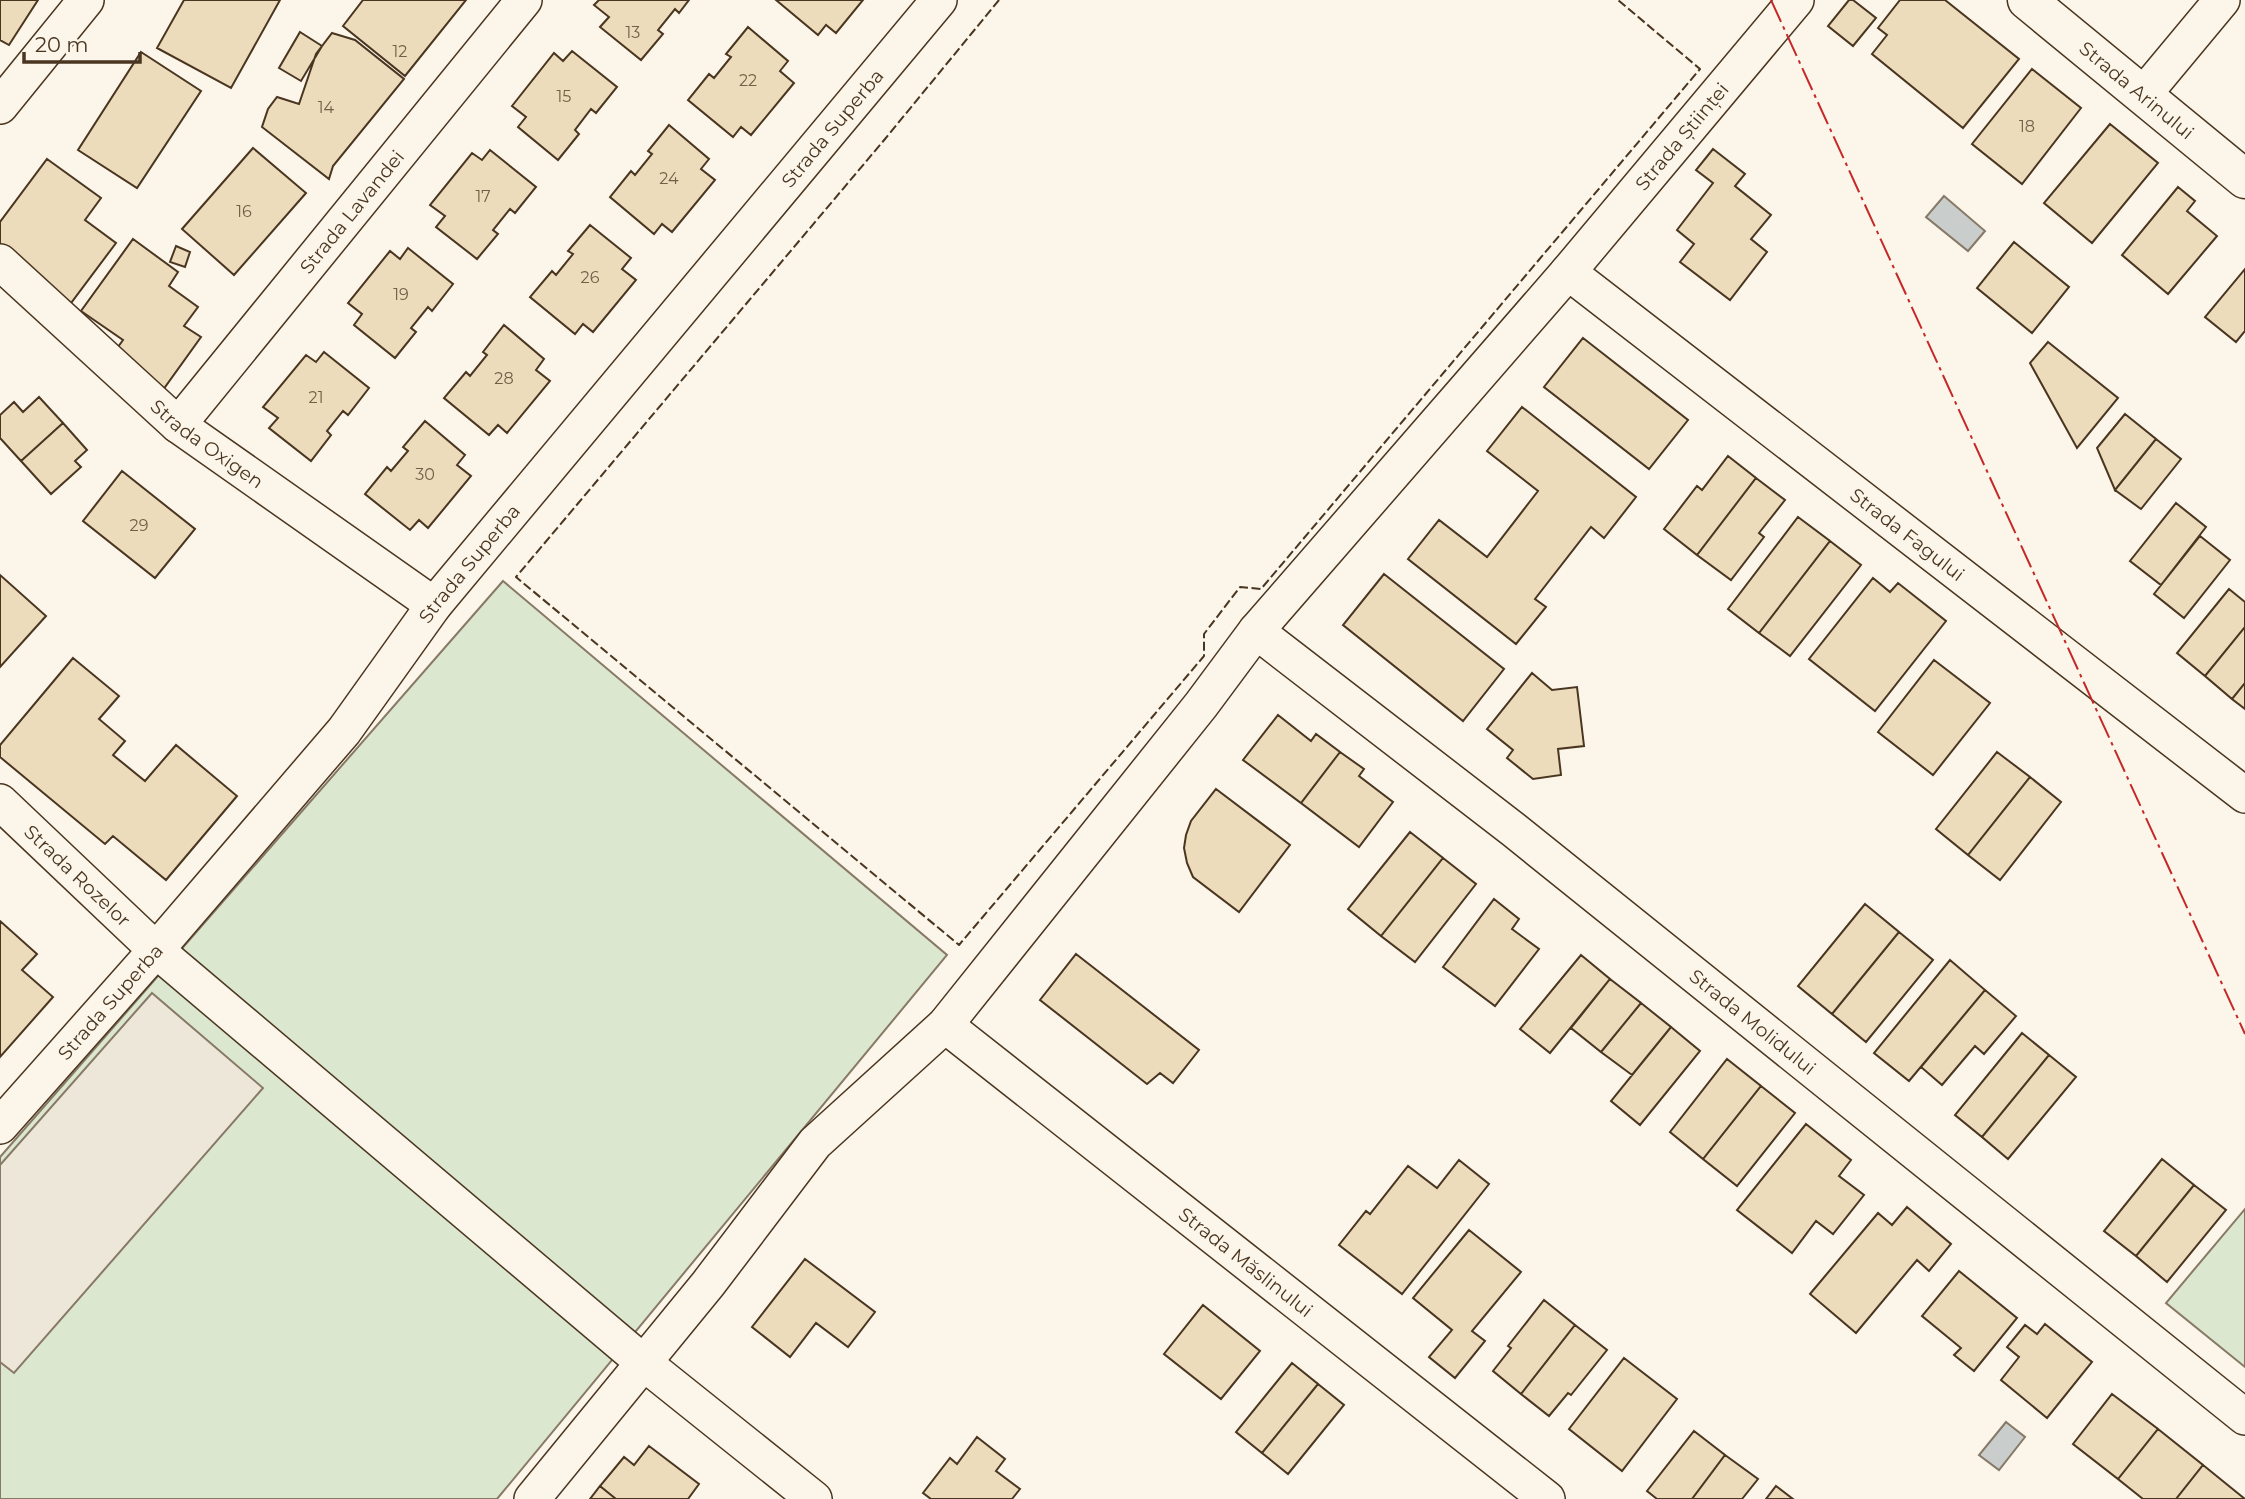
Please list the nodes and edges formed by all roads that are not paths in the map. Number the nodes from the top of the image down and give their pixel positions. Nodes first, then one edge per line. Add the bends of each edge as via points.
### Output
1 (86, 0) edge
2 (524, 0) edge
3 (939, 0) edge
4 (1796, 0) edge
5 (2027, 0) edge
6 (2222, 0) edge
7 (2143, 95) junction
8 (0, 106) edge
9 (2245, 179) edge
10 (0, 262) edge
11 (1568, 272) junction
12 (178, 425) junction
13 (434, 605) junction
14 (1256, 631) junction
15 (2245, 795) edge
16 (0, 802) edge
17 (156, 950) junction
18 (945, 1025) junction
19 (0, 1126) edge
20 (644, 1363) junction
21 (2245, 1417) edge
22 (532, 1499) edge
23 (814, 1499) edge
24 (1547, 1499) edge

1 - 8 street
2 - 12 street, Strada Lavandei
3 - 13 street, Strada Superba
4 - 11 street, Strada Științei
5 - 7 street, Strada Arinului
6 - 7 street
7 - 9 street, Strada Arinului
10 - 12 street, Strada Oxigen
11 - 14 street, Strada Științei
11 - 15 street, Strada Fagului
12 - 13 street, Strada Oxigen
13 - 17 street, Strada Superba via 344,732
14 - 18 street, Strada Științei
14 - 21 street, Strada Molidului via 1514,830
16 - 17 street, Strada Rozelor
17 - 19 street, Strada Superba
17 - 20 street, Strada Rozelor
18 - 20 street, Strada Științei via 814,1143
18 - 24 street, Strada Măslinului
20 - 22 street, Strada Științei
20 - 23 street, Strada Rozelor

